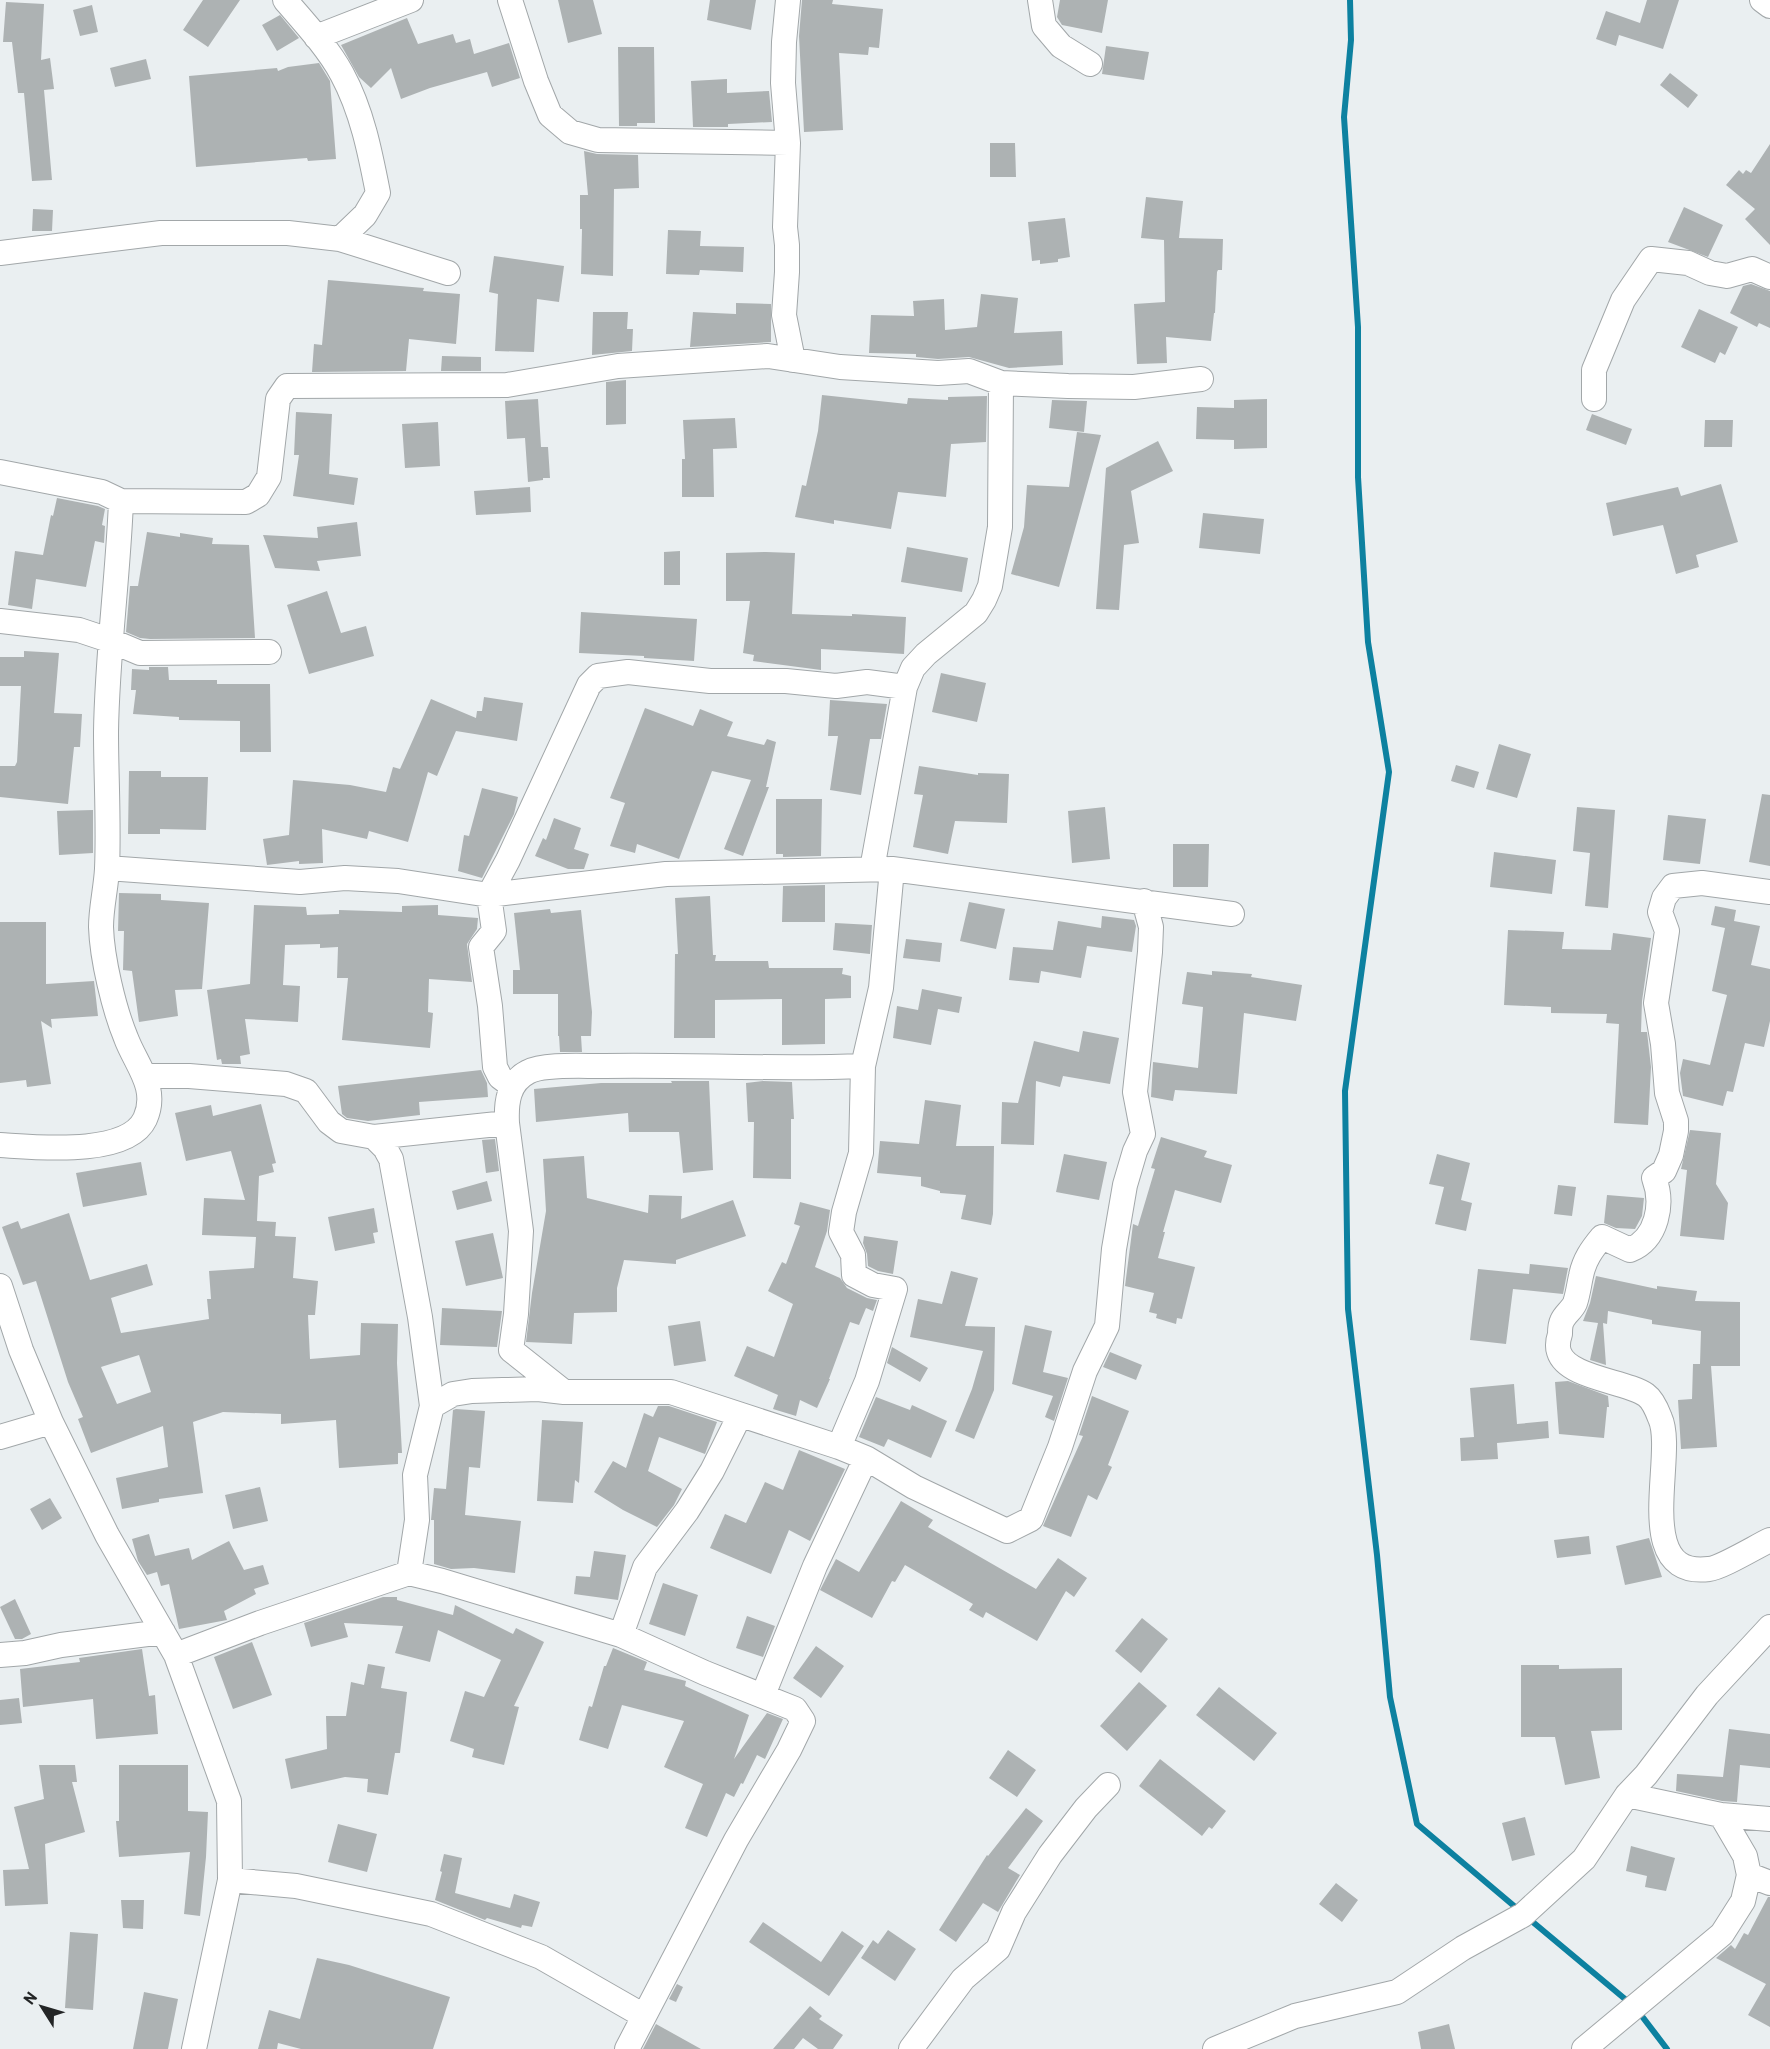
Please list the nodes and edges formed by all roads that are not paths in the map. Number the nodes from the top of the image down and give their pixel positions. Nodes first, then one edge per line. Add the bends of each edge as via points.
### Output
1 (285, 0) edge
2 (411, 0) edge
3 (510, 0) edge
4 (789, 0) edge
5 (1040, 0) edge
6 (1762, 0) edge
7 (1770, 6) edge
8 (316, 37) junction
9 (1090, 64) dead end
10 (788, 142) junction
11 (340, 239) junction
12 (0, 253) edge
13 (448, 273) dead end
14 (1770, 277) edge
15 (793, 360) junction
16 (1201, 379) dead end
17 (1001, 383) junction
18 (1593, 399) dead end
19 (0, 472) edge
20 (121, 501) junction
21 (0, 621) edge
22 (109, 640) junction
23 (269, 652) dead end
24 (905, 687) junction
25 (107, 868) junction
26 (882, 869) junction
27 (1770, 892) edge
28 (489, 895) junction
29 (1143, 901) junction
30 (1232, 914) dead end
31 (863, 1066) junction
32 (146, 1076) junction
33 (512, 1086) junction
34 (507, 1123) junction
35 (374, 1137) junction
36 (0, 1145) edge
37 (0, 1286) edge
38 (564, 1392) junction
39 (432, 1406) junction
40 (740, 1415) junction
41 (51, 1422) junction
42 (0, 1437) edge
43 (839, 1447) junction
44 (866, 1458) junction
45 (1770, 1540) edge
46 (409, 1573) junction
47 (1770, 1627) edge
48 (163, 1632) junction
49 (621, 1635) junction
50 (0, 1655) edge
51 (176, 1655) junction
52 (763, 1695) junction
53 (1108, 1785) dead end
54 (1627, 1795) junction
55 (1721, 1815) junction
56 (1770, 1819) edge
57 (1759, 1879) edge
58 (230, 1880) junction
59 (644, 2016) junction
60 (194, 2049) edge
61 (627, 2049) edge
62 (911, 2049) edge
63 (1215, 2049) edge
64 (1584, 2049) edge

1 - 8 street
2 - 8 street
3 - 10 street via 550,115 570,132 598,140
4 - 10 street via 783,83
5 - 9 street via 1044,26 1061,46
6 - 7 street
8 - 11 street via 346,83 366,134 378,193 365,215
10 - 15 street via 784,315
11 - 12 street via 288,233 161,233
11 - 13 street
14 - 18 street via 1752,269 1727,276 1688,263 1651,259 1623,300 1594,370
15 - 17 street via 938,373 969,370
15 - 20 street via 768,356 618,366 507,385 287,386 278,399 269,477 258,495 246,502
16 - 17 street via 1134,387
17 - 24 street via 1000,527 990,586 975,612 913,668
19 - 20 street via 102,492
20 - 22 street
21 - 22 street via 79,630
22 - 23 street via 140,653
22 - 25 street
24 - 26 street
24 - 28 street via 867,682 836,686 786,681 710,681 628,672 598,676 589,685
25 - 28 street via 300,882 345,878 398,881
25 - 32 street via 101,927 110,987 126,1039
26 - 28 street via 666,874
26 - 29 street
26 - 31 street via 881,988
27 - 45 street via 1702,883 1673,886 1664,898 1660,912 1667,931 1666,949 1656,1003 1667,1093 1676,1121 1671,1155 1664,1171 1654,1178 1659,1189 1657,1223 1641,1246 1630,1250 1602,1237 1589,1252 1575,1305 1562,1321 1558,1345 1559,1355 1574,1368 1631,1387 1648,1396 1655,1407 1664,1424 1664,1544 1676,1561 1689,1568 1710,1569
28 - 33 street via 494,931 481,947 495,1067
29 - 30 street
29 - 44 street via 1151,927 1136,1092 1143,1134 1125,1185 1107,1326 1085,1371 1031,1519 1007,1531 914,1487
31 - 33 street via 553,1067 529,1071
31 - 43 street via 861,1153 841,1232 854,1255 854,1275 873,1285 895,1289 867,1381
32 - 35 street via 286,1084 306,1091 329,1122 341,1131
32 - 36 street via 150,1099 145,1119 132,1134 108,1144 44,1148
33 - 34 street via 506,1105
34 - 35 street
34 - 38 street via 521,1231 512,1350
35 - 39 street via 391,1159
37 - 41 street
38 - 39 street via 472,1391 453,1394
38 - 40 street via 671,1392
39 - 46 street via 416,1475 417,1520
40 - 43 street
40 - 49 street via 687,1511 645,1567
41 - 42 street
41 - 48 street via 107,1535
43 - 44 street
44 - 52 street via 815,1566
46 - 49 street
46 - 51 street
47 - 54 street via 1707,1695
48 - 50 street
48 - 51 street
49 - 52 street
51 - 58 street via 229,1801
52 - 59 street via 795,1709 803,1721
53 - 62 street via 1050,1855 1014,1912 998,1948 963,1979
54 - 55 street
54 - 63 street via 1584,1859 1523,1915 1396,1992 1295,2016
55 - 56 street
55 - 57 street
57 - 64 street via 1722,1934
58 - 59 street via 296,1886 431,1914 541,1957
58 - 60 street
59 - 61 street

